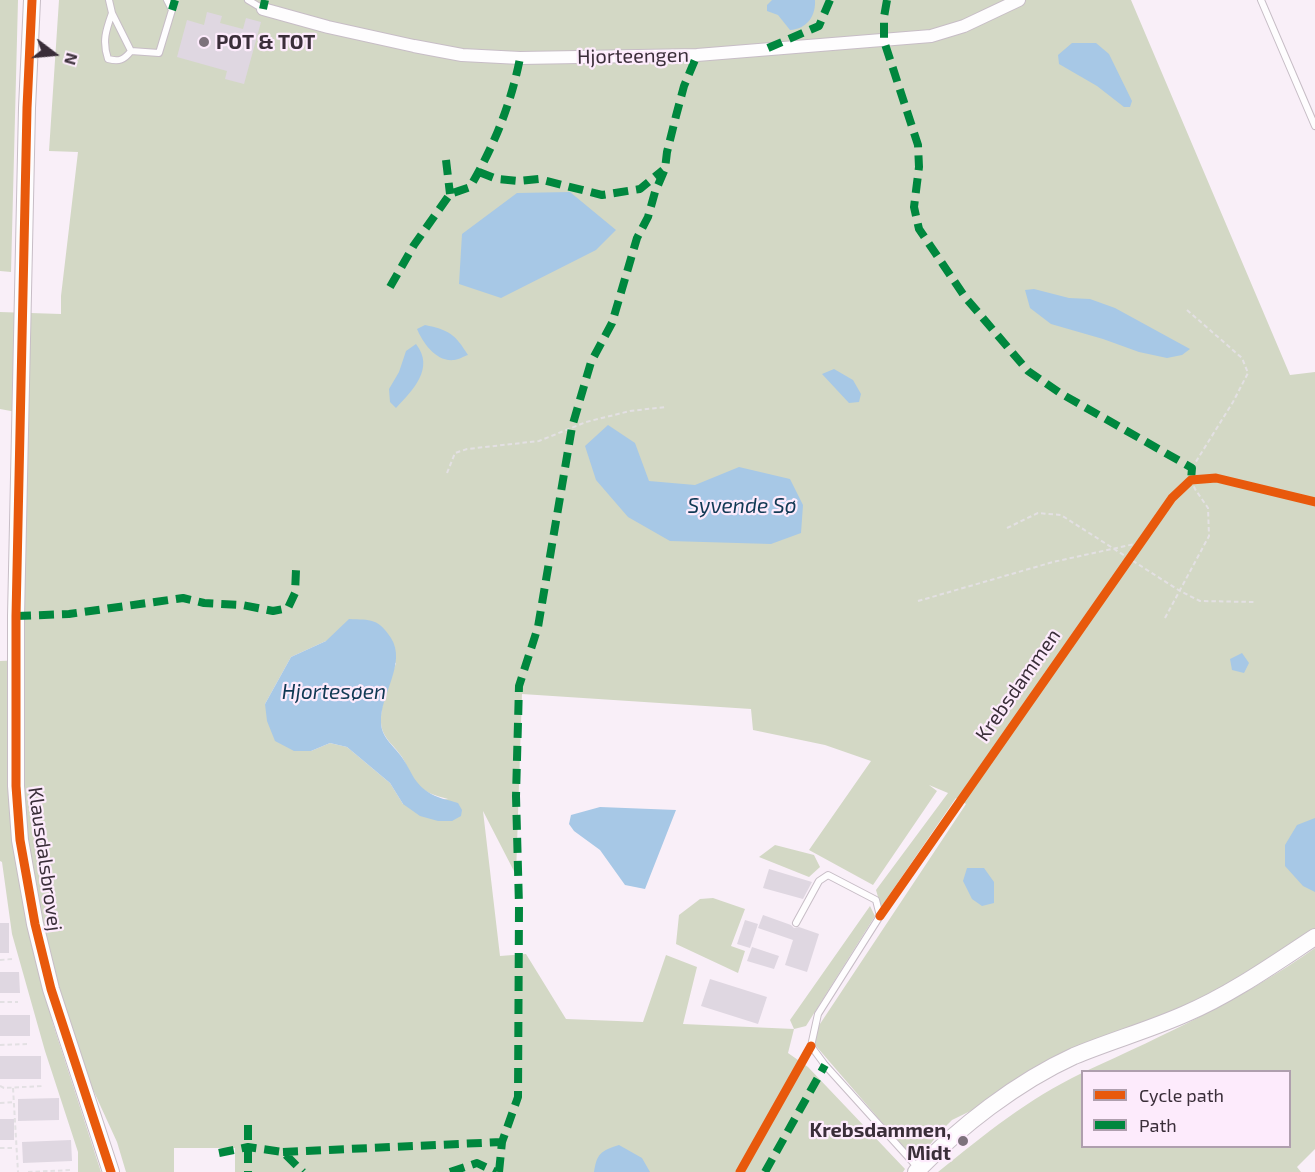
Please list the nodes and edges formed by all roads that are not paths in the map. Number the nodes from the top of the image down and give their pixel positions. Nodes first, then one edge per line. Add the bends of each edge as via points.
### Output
1 (33, 0) edge
2 (110, 0) edge
3 (167, 0) edge
4 (248, 0) edge
5 (1019, 0) edge
6 (1261, 0) edge
7 (263, 9) joint
8 (112, 13) junction
9 (131, 51) junction
10 (1315, 126) edge
11 (796, 923) dead end
12 (1315, 937) edge
13 (919, 1171) edge
14 (111, 1172) edge

1 - 14 street, Klausdalsbrovej via 27,108 16,786 20,840 35,924 51,989
2 - 8 lane
3 - 9 lane via 172,10 159,53
4 - 7 lane, Hjorteengen
5 - 7 street, Hjorteengen via 964,26 931,36 697,55 520,58 462,55 414,46
6 - 10 lane
8 - 9 lane
8 - 9 lane via 104,35 108,59 125,59
11 - 13 lane via 819,881 828,875 876,900 880,916 818,1014 811,1046
12 - 13 street via 1186,1014 1073,1057 1007,1094 959,1131

